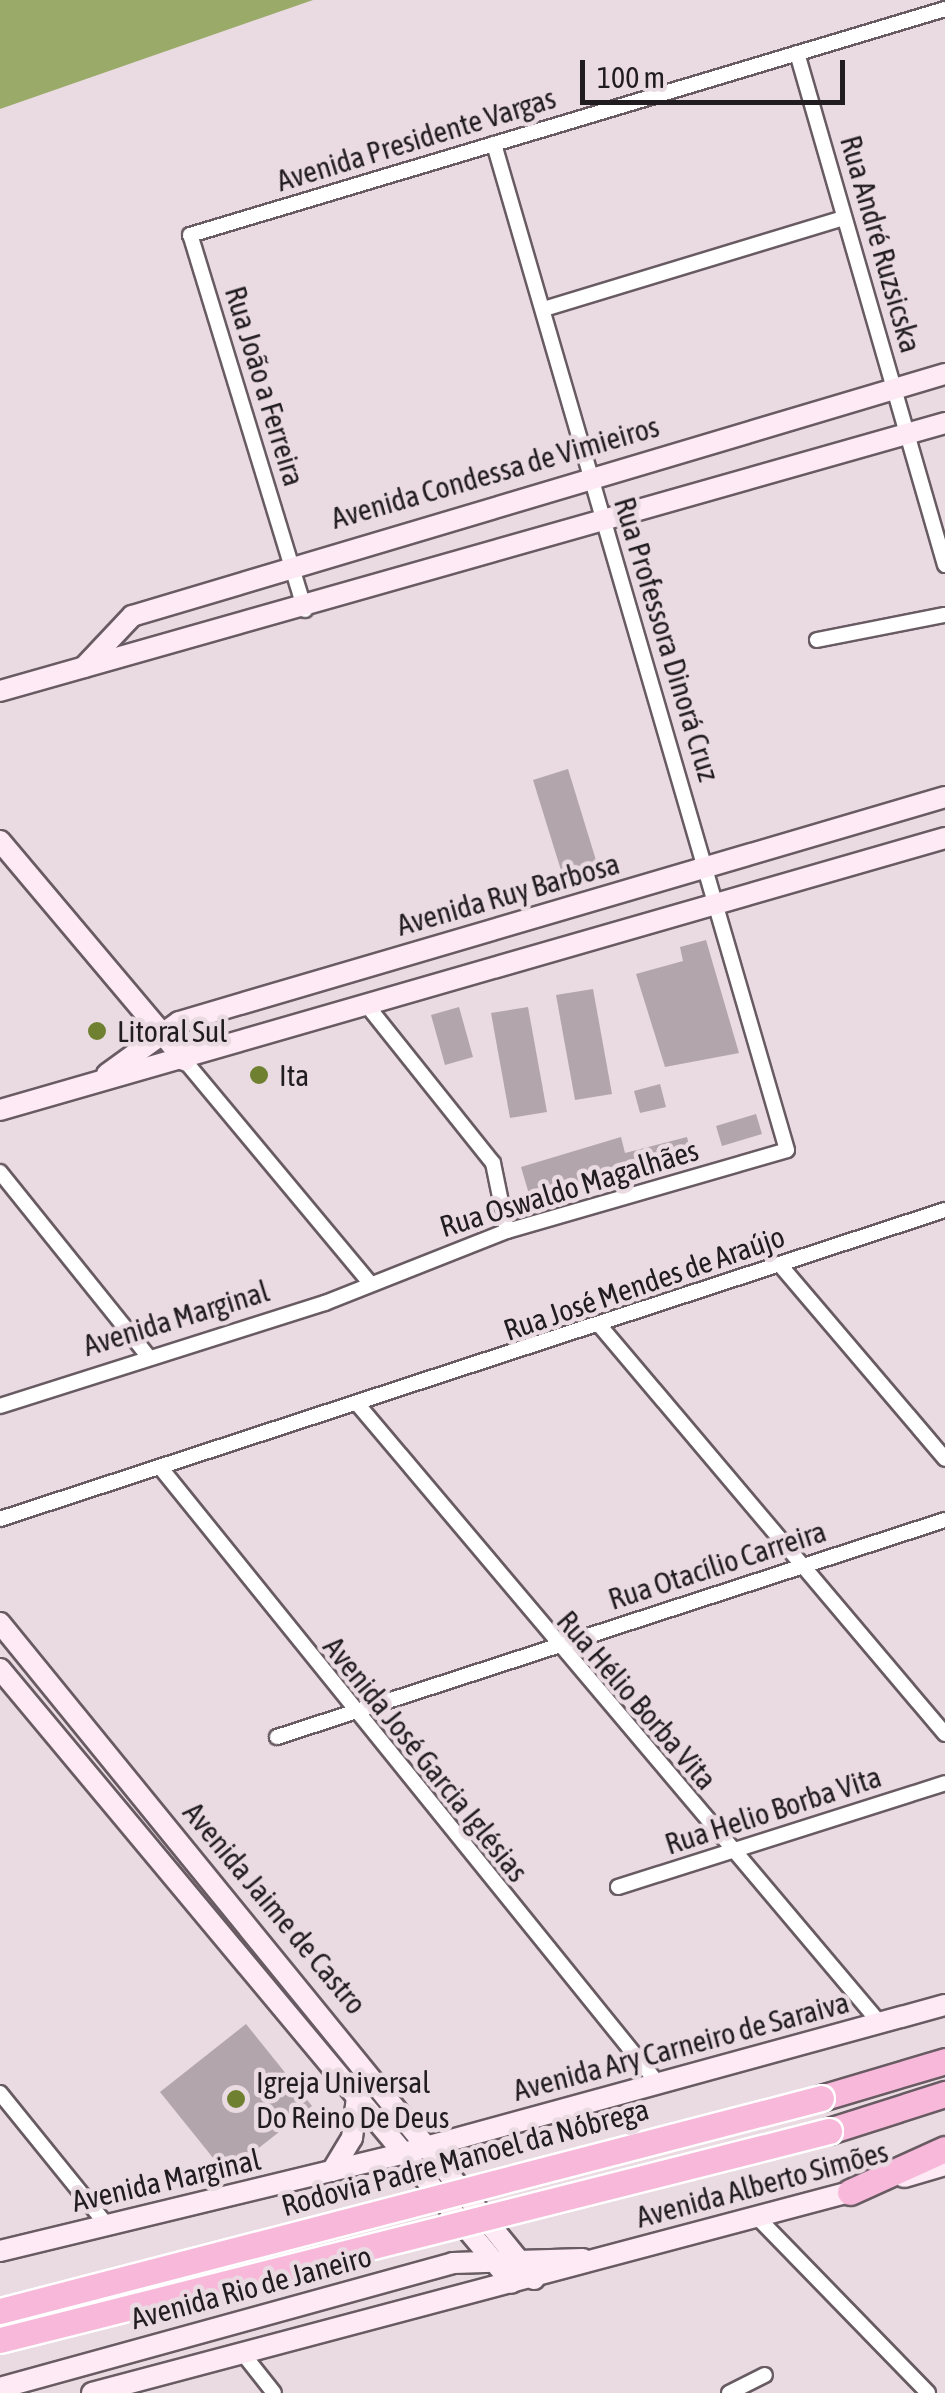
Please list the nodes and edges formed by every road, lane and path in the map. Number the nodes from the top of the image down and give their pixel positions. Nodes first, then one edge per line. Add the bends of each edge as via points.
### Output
1 (945, 9) edge
2 (798, 53) junction
3 (494, 144) junction
4 (844, 218) junction
5 (190, 235) joint
6 (544, 309) junction
7 (945, 374) edge
8 (895, 388) junction
9 (945, 422) edge
10 (906, 434) junction
11 (590, 475) junction
12 (604, 524) junction
13 (290, 563) junction
14 (945, 565) edge
15 (304, 610) junction
16 (945, 615) edge
17 (817, 640) dead end
18 (84, 667) junction
19 (0, 691) edge
20 (945, 796) edge
21 (945, 838) edge
22 (0, 841) edge
23 (706, 866) junction
24 (718, 904) junction
25 (366, 1004) junction
26 (158, 1030) junction
27 (185, 1060) junction
28 (104, 1076) junction
29 (0, 1110) edge
30 (787, 1150) joint
31 (0, 1172) edge
32 (945, 1210) edge
33 (508, 1231) junction
34 (781, 1266) junction
35 (368, 1280) junction
36 (601, 1327) junction
37 (146, 1355) junction
38 (0, 1406) edge
39 (360, 1407) junction
40 (945, 1460) edge
41 (160, 1468) junction
42 (0, 1518) edge
43 (945, 1520) edge
44 (804, 1565) junction
45 (0, 1624) edge
46 (554, 1648) junction
47 (0, 1669) edge
48 (350, 1713) junction
49 (945, 1734) edge
50 (277, 1736) dead end
51 (945, 1783) edge
52 (733, 1854) junction
53 (618, 1888) dead end
54 (945, 2005) edge
55 (879, 2022) junction
56 (945, 2061) edge
57 (656, 2081) junction
58 (0, 2093) edge
59 (945, 2094) edge
60 (358, 2097) junction
61 (432, 2144) junction
62 (945, 2149) edge
63 (404, 2154) junction
64 (945, 2166) edge
65 (332, 2172) junction
66 (850, 2192) junction
67 (758, 2218) junction
68 (460, 2220) junction
69 (106, 2224) junction
70 (502, 2232) junction
71 (0, 2251) edge
72 (521, 2256) junction
73 (550, 2256) junction
74 (495, 2258) junction
75 (595, 2260) junction
76 (454, 2263) junction
77 (534, 2279) junction
78 (512, 2283) junction
79 (0, 2311) edge
80 (0, 2340) edge
81 (244, 2355) junction
82 (765, 2375) dead end
83 (0, 2388) edge
84 (92, 2393) edge
85 (274, 2393) edge
86 (729, 2393) edge
87 (928, 2393) edge

1 - 2 street, Avenida Presidente Vargas
2 - 3 street, Avenida Presidente Vargas
2 - 4 street, Rua André Ruzsicska
3 - 5 street, Avenida Presidente Vargas
3 - 6 street, Rua Professora Dinorá Cruz
4 - 6 street
4 - 8 street, Rua André Ruzsicska
5 - 13 street, Rua João a Ferreira
6 - 11 street, Rua Professora Dinorá Cruz
7 - 8 street, Avenida Condessa de Vimieiros
8 - 10 street, Rua André Ruzsicska
8 - 11 street, Avenida Condessa de Vimieiros
9 - 10 street
10 - 12 street
10 - 14 street, Rua André Ruzsicska
11 - 12 street, Rua Professora Dinorá Cruz
11 - 13 street, Avenida Condessa de Vimieiros
12 - 15 street
12 - 23 street, Rua Professora Dinorá Cruz
13 - 15 street, Rua João a Ferreira
13 - 18 street, Avenida Condessa de Vimieiros via 132,616
15 - 18 street
16 - 17 street
18 - 19 street
20 - 23 street, Avenida Ruy Barbosa
21 - 24 street, Avenida Ruy Barbosa
22 - 26 street
23 - 24 street, Rua Professora Dinorá Cruz
23 - 26 street, Avenida Ruy Barbosa
24 - 25 street, Avenida Ruy Barbosa
24 - 30 street, Rua Professora Dinorá Cruz
25 - 27 street, Avenida Ruy Barbosa
25 - 33 street via 493,1164
26 - 27 street
26 - 28 street, Avenida Ruy Barbosa
27 - 28 street, Avenida Ruy Barbosa
27 - 35 street
28 - 29 street, Avenida Ruy Barbosa
30 - 33 street, Rua Oswaldo Magalhães
31 - 37 street
32 - 34 street, Rua José Mendes de Araújo
33 - 35 street, Rua Oswaldo Magalhães
34 - 36 street, Rua José Mendes de Araújo
34 - 40 street
35 - 37 street, Avenida Marginal via 325,1303
36 - 39 street, Rua José Mendes de Araújo
36 - 44 street
37 - 38 street, Avenida Marginal
39 - 41 street, Rua José Mendes de Araújo
39 - 46 street, Rua Hélio Borba Vita
41 - 42 street
41 - 48 street, Avenida José Garcia Iglésias
43 - 44 street, Rua Otacílio Carreira
44 - 46 street, Rua Otacílio Carreira
44 - 49 street
45 - 61 street, Avenida Jaime de Castro
46 - 48 street, Rua Otacílio Carreira
46 - 52 street, Rua Hélio Borba Vita
47 - 60 street, Avenida Jaime de Castro
48 - 50 street, Rua Otacílio Carreira
48 - 57 street, Avenida José Garcia Iglésias
51 - 52 street, Rua Helio Borba Vita
52 - 53 street, Rua Helio Borba Vita
52 - 55 street, Rua Hélio Borba Vita
54 - 55 street, Avenida Ary Carneiro de Saraiva
55 - 57 street, Avenida Ary Carneiro de Saraiva
56 - 79 highway, Rodovia Padre Manoel da Nóbrega, bridge
57 - 61 street, Avenida Ary Carneiro de Saraiva
58 - 69 street
59 - 80 highway, Rodovia Padre Manoel da Nóbrega, bridge via 828,2131
60 - 63 street, Avenida Jaime de Castro
60 - 65 street via 352,2138
61 - 63 street, Avenida Ary Carneiro de Saraiva
61 - 70 street, Avenida Jaime de Castro
62 - 66 highway
63 - 65 street, Avenida Marginal
63 - 68 street, Avenida Jaime de Castro
64 - 66 street, Avenida Alberto Simões
65 - 69 street, Avenida Marginal
66 - 67 street, Avenida Alberto Simões
67 - 75 street, Avenida Alberto Simões
67 - 87 street
68 - 74 street, Avenida Jaime de Castro
68 - 76 street
69 - 71 street, Avenida Marginal
70 - 72 street, Avenida Jaime de Castro
70 - 73 street
72 - 73 street, Avenida Alberto Simões
72 - 74 street, Avenida Rio de Janeiro
72 - 77 street, Avenida Jaime de Castro
73 - 75 street, Avenida Alberto Simões
74 - 76 street, Avenida Rio de Janeiro
74 - 78 street, Avenida Jaime de Castro
75 - 77 street, Avenida Alberto Simões
76 - 83 street, Avenida Rio de Janeiro
77 - 78 street, Avenida Rio de Janeiro
78 - 81 street, Avenida Rio de Janeiro
81 - 84 street, Avenida Rio de Janeiro
81 - 85 street
82 - 86 street

